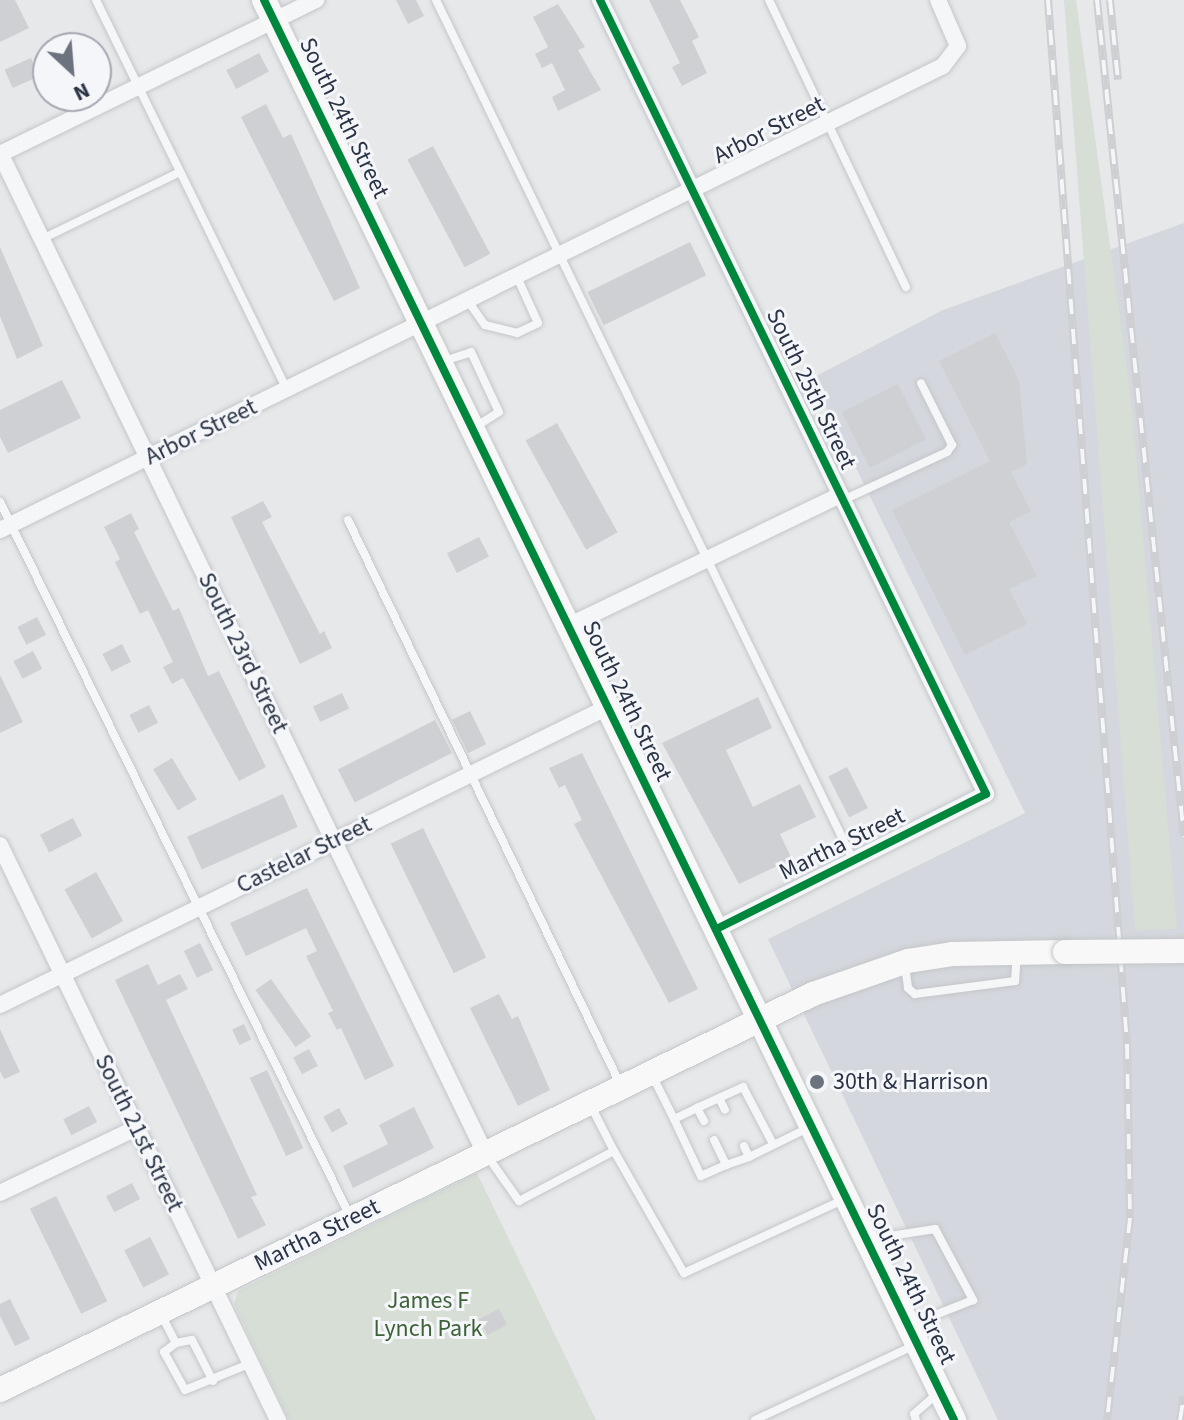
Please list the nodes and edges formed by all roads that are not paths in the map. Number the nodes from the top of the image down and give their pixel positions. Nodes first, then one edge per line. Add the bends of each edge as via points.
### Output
1 (96, 0) edge
2 (316, 0) edge
3 (436, 0) edge
4 (600, 0) edge
5 (769, 0) edge
6 (938, 0) edge
7 (269, 10) edge
8 (138, 87) junction
9 (829, 122) junction
10 (0, 154) edge
11 (180, 172) junction
12 (693, 191) junction
13 (42, 239) junction
14 (560, 256) junction
15 (517, 277) junction
16 (906, 287) dead end
17 (468, 301) junction
18 (422, 324) junction
19 (921, 383) dead end
20 (287, 390) junction
21 (148, 458) junction
22 (841, 498) junction
23 (0, 502) edge
24 (348, 520) dead end
25 (6, 527) edge
26 (707, 559) junction
27 (568, 626) junction
28 (608, 707) junction
29 (470, 774) junction
30 (986, 794) joint
31 (334, 841) junction
32 (0, 845) edge
33 (854, 862) junction
34 (199, 907) junction
35 (716, 929) junction
36 (1184, 951) edge
37 (1017, 953) junction
38 (904, 962) junction
39 (62, 974) junction
40 (0, 1005) edge
41 (761, 1018) junction
42 (651, 1073) junction
43 (621, 1086) junction
44 (719, 1098) junction
45 (589, 1102) junction
46 (697, 1108) junction
47 (725, 1110) dead end
48 (674, 1119) junction
49 (704, 1121) dead end
50 (813, 1125) junction
51 (136, 1128) junction
52 (714, 1140) dead end
53 (773, 1144) junction
54 (744, 1146) dead end
55 (614, 1151) junction
56 (485, 1153) junction
57 (749, 1157) junction
58 (726, 1165) junction
59 (0, 1193) edge
60 (848, 1198) junction
61 (351, 1219) junction
62 (867, 1239) junction
63 (213, 1286) junction
64 (160, 1312) junction
65 (913, 1335) junction
66 (176, 1343) junction
67 (251, 1363) junction
68 (213, 1381) junction
69 (0, 1390) edge
70 (940, 1391) junction
71 (278, 1420) edge
72 (755, 1420) edge
73 (916, 1420) edge
74 (954, 1420) edge

1 - 8 lane
2 - 7 street
3 - 14 lane
4 - 12 street, South 25th Street
5 - 9 lane
6 - 9 street, Arbor Street via 957,52 943,66
7 - 8 street
7 - 18 main road, South 24th Street
8 - 10 street
8 - 11 lane
9 - 12 street, Arbor Street
9 - 16 lane
10 - 13 street, South 23rd Street
11 - 13 lane
11 - 20 lane
12 - 14 street, Arbor Street
12 - 22 street, South 25th Street
13 - 21 street, South 23rd Street
14 - 15 street, Arbor Street
14 - 26 lane
15 - 17 street, Arbor Street
15 - 17 lane via 538,323 517,333 485,325
17 - 18 street, Arbor Street
18 - 20 street, Arbor Street
18 - 27 main road, South 24th Street
19 - 22 lane via 952,445 947,452
20 - 21 street, Arbor Street
21 - 25 street, Arbor Street
21 - 31 street, South 23rd Street
22 - 26 street
22 - 30 street, South 25th Street
23 - 25 lane
24 - 29 lane
25 - 34 lane
26 - 27 street
26 - 33 lane
27 - 28 main road, South 24th Street
28 - 29 street, Castelar Street
28 - 35 main road, South 24th Street
29 - 31 street, Castelar Street
29 - 43 lane
30 - 33 street, Martha Street
31 - 34 street, Castelar Street
31 - 56 street, South 23rd Street
32 - 39 street, South 21st Street
33 - 35 street, Martha Street
34 - 39 street, Castelar Street
34 - 61 lane
35 - 41 main road, South 24th Street
36 - 37 main road, Martha Street, bridge
37 - 38 main road, Martha Street via 953,954
37 - 38 lane via 1015,981 915,994 908,988
38 - 41 main road, Martha Street
39 - 40 street, Castelar Street
39 - 51 street, South 21st Street
41 - 42 main road, Martha Street
41 - 50 main road, South 24th Street
42 - 43 main road, Martha Street
42 - 48 lane
43 - 45 main road, Martha Street
44 - 46 lane
44 - 47 lane
44 - 53 lane via 743,1087
45 - 55 lane
45 - 56 main road, Martha Street
46 - 48 lane
46 - 49 lane
48 - 58 lane via 701,1176
50 - 53 lane
50 - 60 main road, South 24th Street
51 - 59 street
51 - 63 street, South 21st Street
52 - 58 lane
53 - 57 lane
54 - 57 lane
55 - 56 lane via 519,1201
55 - 60 lane via 684,1273
56 - 61 main road, Martha Street
57 - 58 lane
60 - 62 main road, South 24th Street
61 - 63 main road, Martha Street
62 - 65 main road, South 24th Street
62 - 65 lane via 935,1229 973,1300
63 - 64 main road, Martha Street
63 - 67 street, South 21st Street
64 - 66 lane
64 - 69 main road, Martha Street
65 - 70 main road, South 24th Street
65 - 72 lane
66 - 68 lane via 192,1340
66 - 68 lane via 164,1352 183,1388 190,1391
67 - 68 lane
67 - 71 street, South 21st Street
70 - 73 lane via 914,1414
70 - 74 main road, South 24th Street

